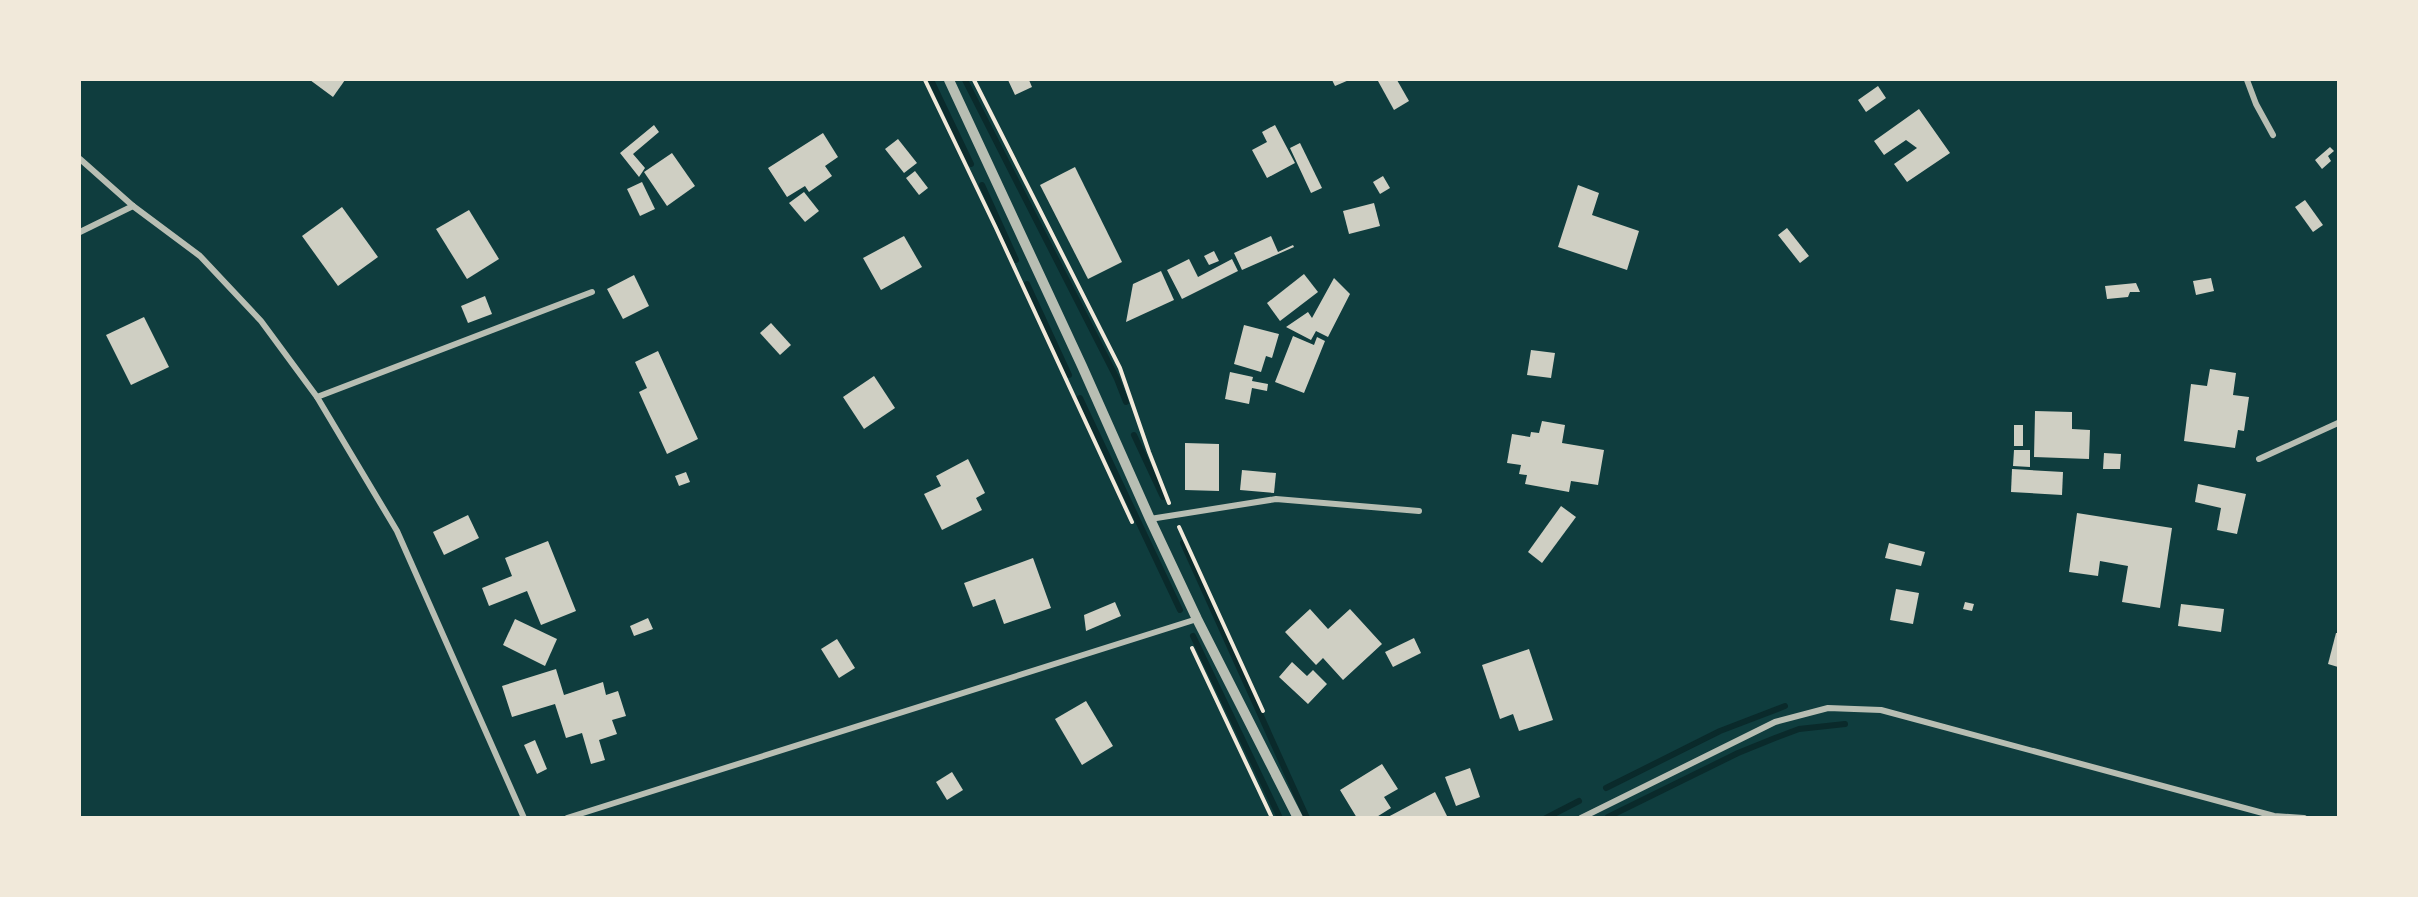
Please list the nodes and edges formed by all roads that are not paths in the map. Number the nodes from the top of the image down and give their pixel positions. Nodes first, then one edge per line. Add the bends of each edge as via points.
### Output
1 (949, 80) edge
2 (2247, 80) edge
3 (2273, 135) dead end
4 (80, 159) edge
5 (134, 206) junction
6 (80, 232) edge
7 (592, 292) dead end
8 (317, 397) junction
9 (2338, 423) edge
10 (2259, 459) dead end
11 (1419, 511) dead end
12 (1150, 519) junction
13 (1197, 619) junction
14 (524, 818) edge
15 (567, 818) edge
16 (1298, 818) edge
17 (1581, 818) edge
18 (2304, 818) edge

1 - 12 street
2 - 3 street
4 - 5 street
5 - 6 street
5 - 8 street via 200,256 261,321
7 - 8 street
8 - 14 street via 397,531
9 - 10 street
11 - 12 street via 1276,499
12 - 13 street
13 - 15 street
13 - 16 street
17 - 18 street via 1775,722 1828,708 1881,710 2274,816

